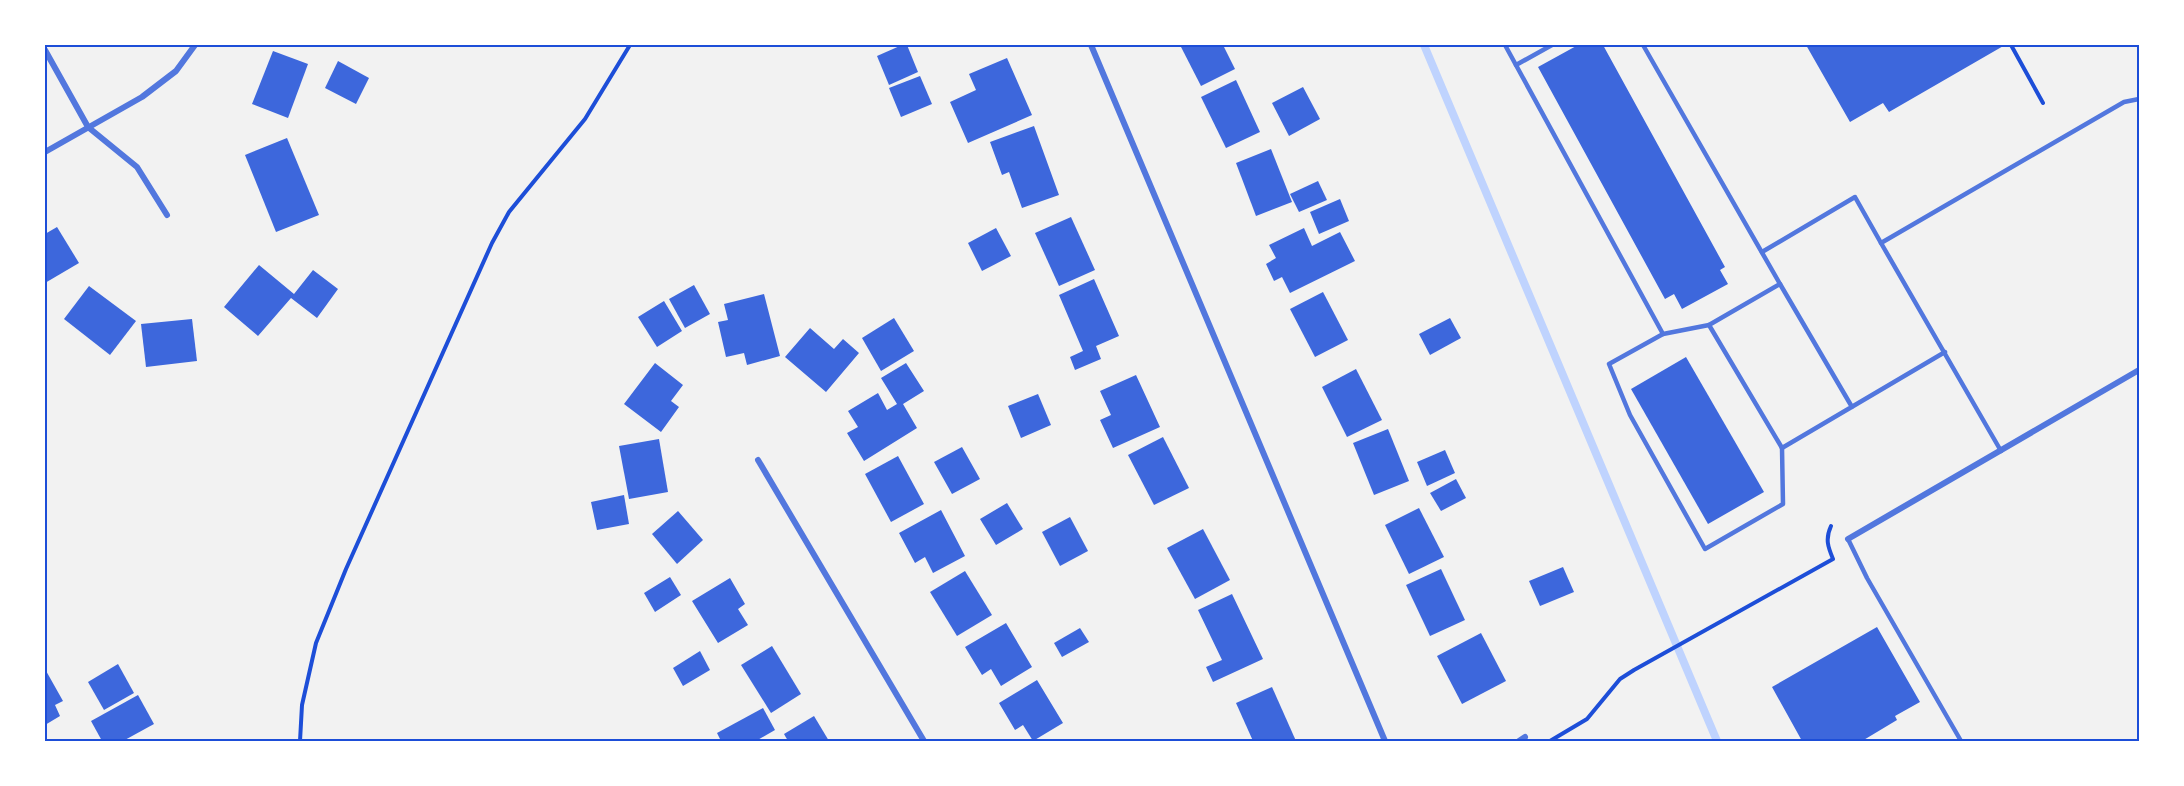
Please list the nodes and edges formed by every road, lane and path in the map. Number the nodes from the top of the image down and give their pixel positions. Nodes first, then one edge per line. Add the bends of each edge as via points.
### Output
1 (195, 45) edge
2 (630, 45) edge
3 (1091, 45) edge
4 (1505, 45) edge
5 (1552, 45) edge
6 (1643, 45) edge
7 (2011, 45) edge
8 (45, 50) edge
9 (1516, 65) junction
10 (2139, 99) edge
11 (2043, 104) dead end
12 (88, 127) junction
13 (45, 152) edge
14 (167, 215) dead end
15 (1881, 243) junction
16 (1762, 252) junction
17 (1780, 284) junction
18 (1709, 325) junction
19 (1663, 334) junction
20 (1945, 352) junction
21 (2139, 370) edge
22 (1851, 407) junction
23 (1782, 448) junction
24 (2001, 451) junction
25 (758, 460) dead end
26 (1831, 526) dead end
27 (1848, 539) joint
28 (300, 741) edge
29 (924, 741) edge
30 (1385, 741) edge
31 (1550, 741) edge
32 (1961, 741) edge

1 - 12 street via 176,71 142,97
2 - 28 path via 585,119 509,212 492,243 316,643 302,705
3 - 30 street
4 - 9 lane
5 - 9 lane
6 - 16 lane
7 - 11 path
8 - 12 street
9 - 19 lane
10 - 15 lane via 2124,102
12 - 13 street
12 - 14 street via 137,167
15 - 16 lane via 1855,197
15 - 20 lane
16 - 17 lane
17 - 18 lane
17 - 22 lane
18 - 19 lane
18 - 23 lane
19 - 23 lane via 1609,364 1629,415 1705,549 1783,504
20 - 22 lane
20 - 24 lane
21 - 24 street
22 - 23 lane
24 - 27 street
25 - 29 street
26 - 31 path via 1827,545 1833,559 1620,679 1587,719
27 - 32 lane

